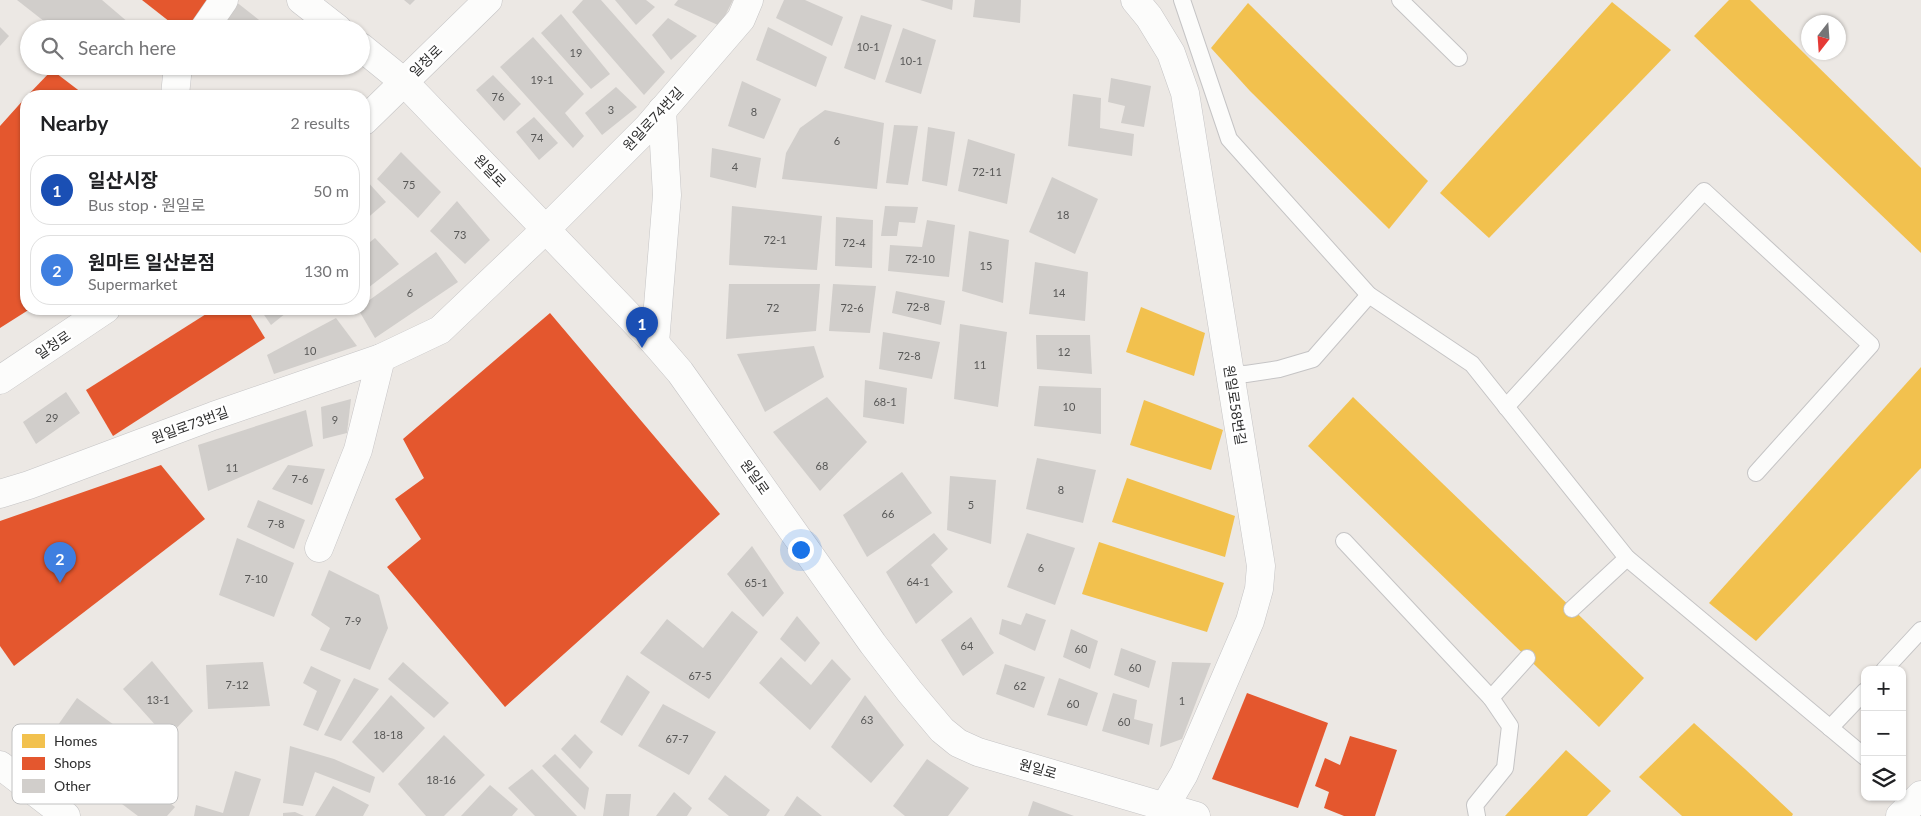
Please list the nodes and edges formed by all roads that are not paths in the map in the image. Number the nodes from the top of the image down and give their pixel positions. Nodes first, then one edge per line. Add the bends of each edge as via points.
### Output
1 (224, 0) edge
2 (301, 0) edge
3 (488, 0) edge
4 (749, 0) edge
5 (1135, 0) edge
6 (1182, 0) edge
7 (1400, 0) edge
8 (210, 20) edge
9 (327, 20) edge
10 (370, 54) edge
11 (1459, 58) dead end
12 (177, 75) edge
13 (404, 82) junction
14 (176, 90) edge
15 (662, 110) junction
16 (370, 115) edge
17 (546, 229) junction
18 (1369, 295) junction
19 (97, 315) edge
20 (655, 343) junction
21 (381, 358) junction
22 (1229, 372) junction
23 (0, 380) edge
24 (1506, 407) junction
25 (1756, 473) dead end
26 (0, 494) edge
27 (1344, 541) dead end
28 (319, 548) dead end
29 (1627, 558) junction
30 (1572, 609) dead end
31 (1921, 630) edge
32 (1527, 658) dead end
33 (1888, 666) edge
34 (1861, 695) edge
35 (1491, 698) junction
36 (1830, 728) junction
37 (1864, 756) edge
38 (0, 765) edge
39 (12, 774) edge
40 (50, 804) edge
41 (1161, 811) edge
42 (66, 816) edge
43 (1196, 816) edge
44 (1477, 816) edge

1 - 8 street
2 - 9 street
3 - 13 street, 일청로
4 - 15 street, 원일로74번길 via 741,20
5 - 22 street, 원일로58번길 via 1171,53 1185,93
6 - 18 lane via 1229,139
7 - 11 lane
10 - 13 street, 원일로
12 - 14 street
13 - 16 street, 일청로
13 - 17 street, 원일로
15 - 17 street, 원일로74번길
15 - 20 street via 667,195
17 - 20 street, 원일로
17 - 21 street, 원일로73번길 via 440,330
18 - 22 lane via 1313,359 1279,369 1246,374
18 - 24 lane via 1472,364
19 - 23 street, 일청로
20 - 41 street, 원일로 via 680,372 873,644 942,730 958,743 978,752
21 - 26 street, 원일로73번길
21 - 28 street via 358,450
22 - 41 street, 원일로58번길 via 1261,566 1260,589 1250,621 1184,774
24 - 25 lane via 1704,191 1871,345
24 - 29 lane
27 - 35 lane
29 - 30 lane
29 - 36 lane
31 - 33 lane
32 - 35 lane
34 - 36 lane
35 - 44 lane via 1510,726 1505,768 1475,805
36 - 37 lane
38 - 39 street
40 - 42 street
41 - 43 street, 원일로

